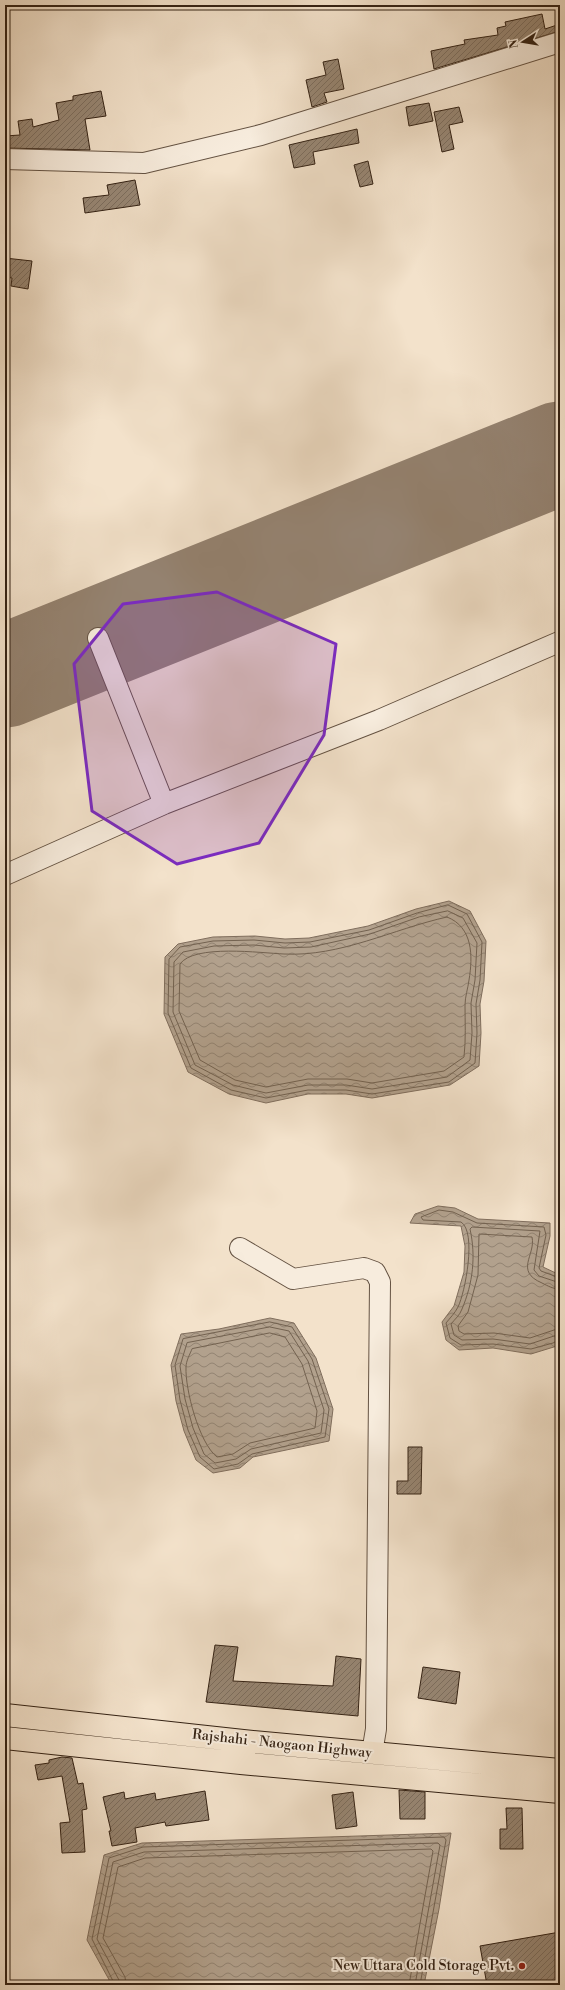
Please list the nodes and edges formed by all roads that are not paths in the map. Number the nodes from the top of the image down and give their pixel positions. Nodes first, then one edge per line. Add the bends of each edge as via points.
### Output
1 (560, 42) edge
2 (5, 159) edge
3 (98, 638) dead end
4 (559, 642) dead end
5 (164, 804) junction
6 (5, 876) edge
7 (240, 1248) dead end
8 (5, 1715) edge
9 (5, 1738) edge
10 (372, 1753) junction
11 (560, 1770) edge
12 (560, 1792) edge

1 - 2 street via 261,135 144,163
3 - 5 street
4 - 5 street via 378,720
5 - 6 street
7 - 10 street via 293,1279 364,1268 375,1272 380,1282 376,1729
8 - 10 main road, Rajshahi - Naogaon Highway
9 - 12 main road, Rajshahi - Naogaon Highway via 241,1764
10 - 11 main road, Rajshahi - Naogaon Highway

